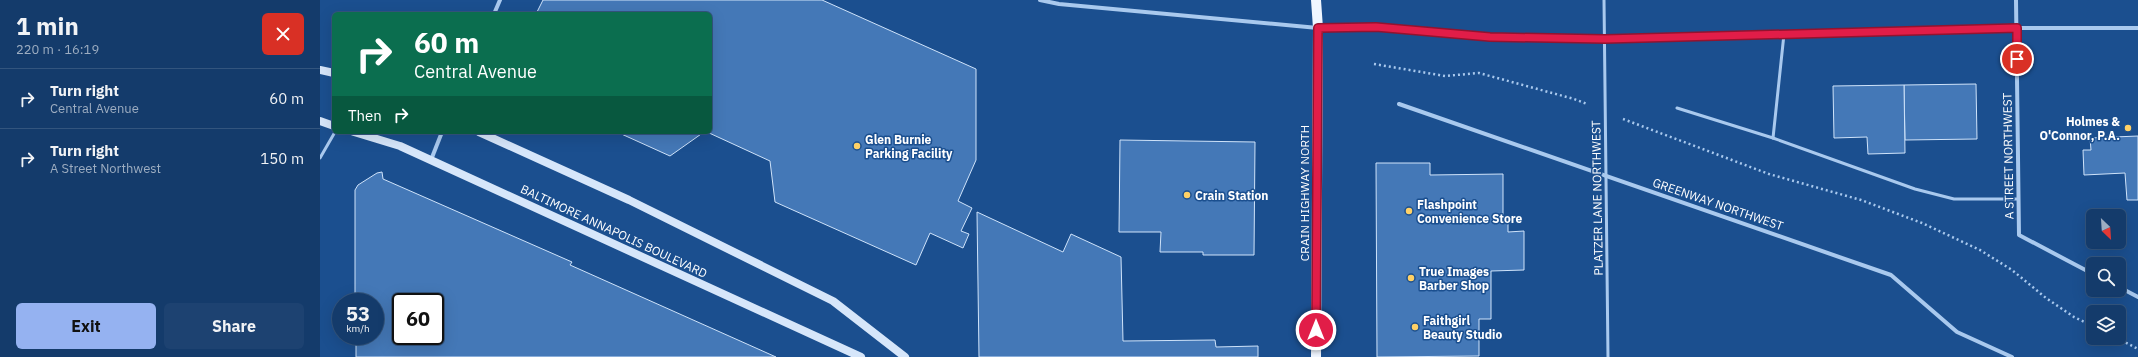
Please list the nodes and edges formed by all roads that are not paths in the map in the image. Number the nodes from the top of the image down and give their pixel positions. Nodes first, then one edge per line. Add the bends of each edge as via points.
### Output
1 (500, 0) edge
2 (1040, 0) edge
3 (1316, 0) edge
4 (1604, 0) edge
5 (2016, 0) edge
6 (495, 12) edge
7 (1318, 28) junction
8 (2017, 28) junction
9 (2138, 28) edge
10 (1784, 34) junction
11 (1605, 39) junction
12 (320, 70) edge
13 (332, 73) edge
14 (1399, 104) dead end
15 (1677, 108) dead end
16 (320, 121) edge
17 (332, 125) edge
18 (334, 134) edge
19 (361, 134) edge
20 (441, 134) edge
21 (483, 134) edge
22 (1773, 138) junction
23 (320, 158) edge
24 (431, 160) junction
25 (1606, 175) junction
26 (2018, 200) junction
27 (2086, 270) edge
28 (2126, 291) edge
29 (2138, 297) edge
30 (861, 357) edge
31 (905, 357) edge
32 (1316, 357) edge
33 (1608, 357) edge
34 (2012, 357) edge

1 - 6 street
2 - 7 street via 1059,4
3 - 7 main road, CRAIN HIGHWAY NORTH
4 - 11 lane, PLATZER LANE NORTHWEST
5 - 8 street, A STREET NORTHWEST
7 - 11 street via 1376,27 1490,37
7 - 32 main road, CRAIN HIGHWAY NORTH
8 - 9 street
8 - 10 street
8 - 26 street, A STREET NORTHWEST
10 - 11 street
10 - 22 lane
11 - 25 lane, PLATZER LANE NORTHWEST
12 - 13 main road
14 - 25 street, GREENWAY NORTHWEST
15 - 22 lane
16 - 17 main road
18 - 23 lane
19 - 24 main road, BALTIMORE ANNAPOLIS BOULEVARD via 400,146
20 - 24 street
21 - 31 main road via 629,200 833,301
22 - 26 lane via 1922,191 1954,199
24 - 30 main road, BALTIMORE ANNAPOLIS BOULEVARD
25 - 33 lane, PLATZER LANE NORTHWEST
25 - 34 street, GREENWAY NORTHWEST via 1891,275 1958,332
26 - 27 street, A STREET NORTHWEST via 2019,235
28 - 29 street

